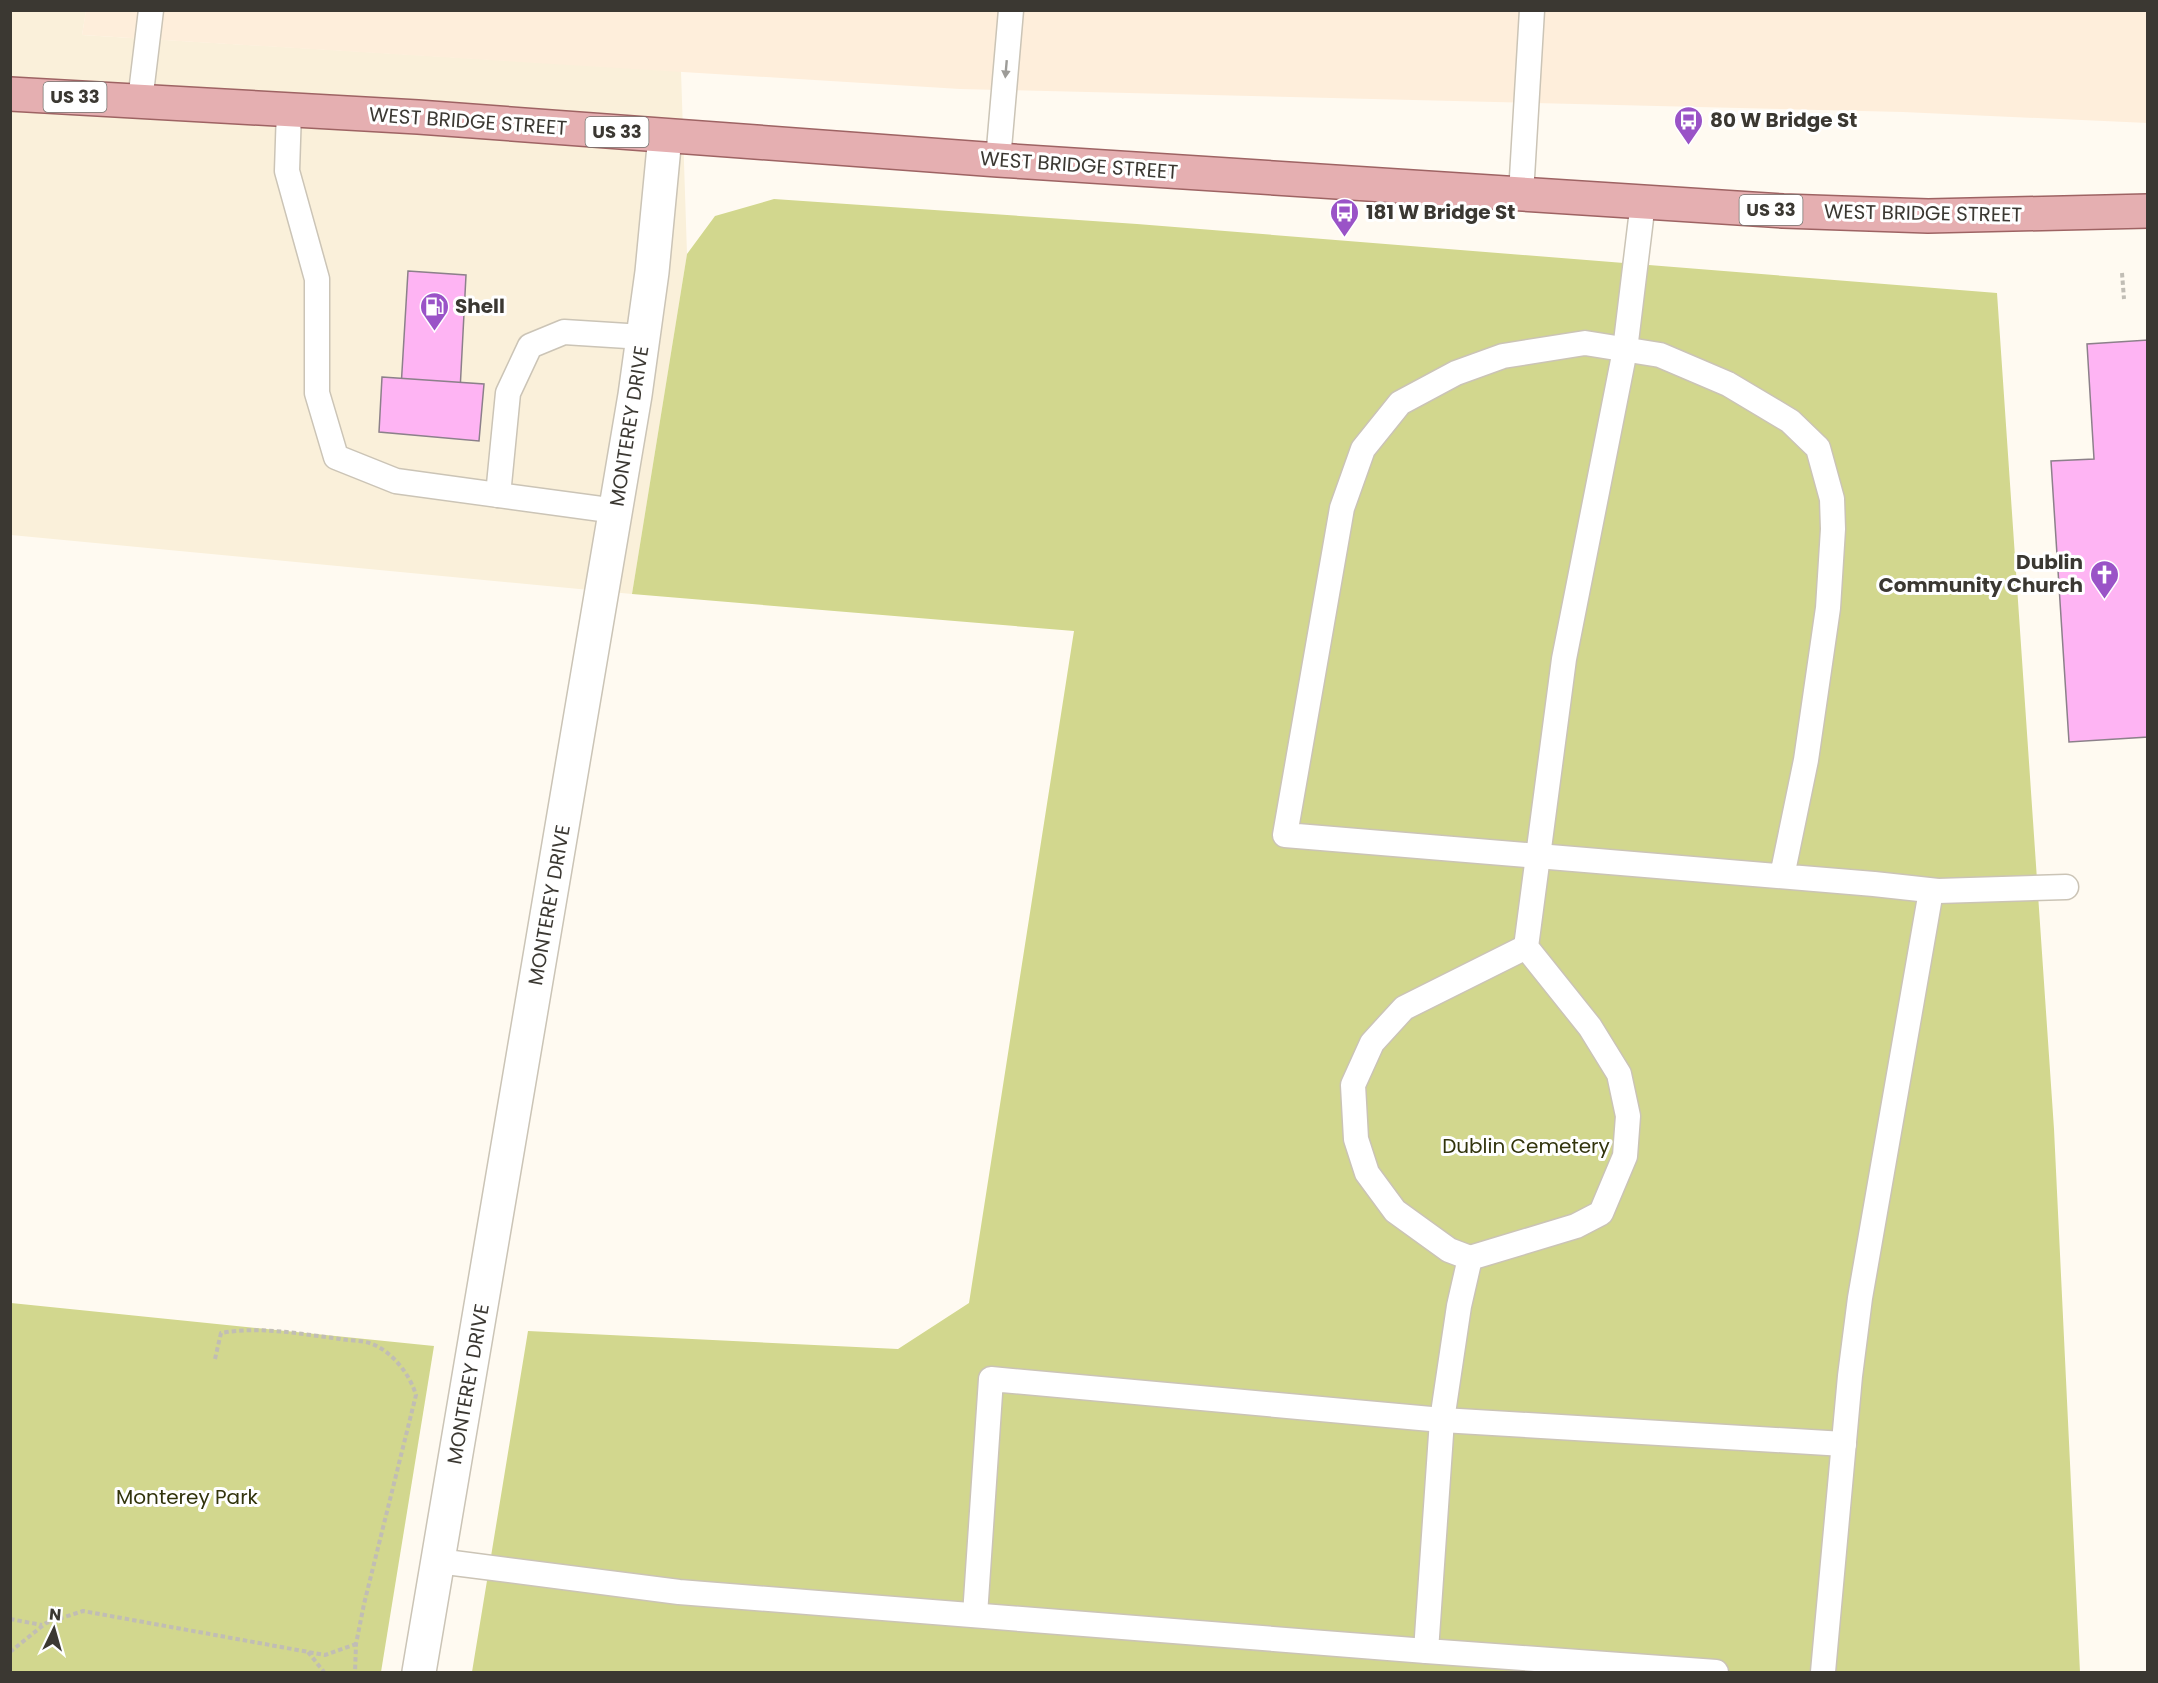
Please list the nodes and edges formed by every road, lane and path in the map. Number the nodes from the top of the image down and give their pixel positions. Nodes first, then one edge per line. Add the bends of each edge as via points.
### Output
1 (151, 10) edge
2 (1011, 10) edge
3 (1532, 10) edge
4 (10, 94) edge
5 (140, 101) junction
6 (289, 110) junction
7 (665, 136) junction
8 (998, 160) junction
9 (1521, 194) junction
10 (1643, 202) junction
11 (2148, 211) edge
12 (2122, 273) dead end
13 (2124, 299) dead end
14 (643, 337) junction
15 (1625, 350) junction
16 (498, 495) junction
17 (616, 510) junction
18 (1537, 856) junction
19 (1782, 876) junction
20 (2066, 886) dead end
21 (1931, 891) junction
22 (1526, 947) junction
23 (1470, 1258) junction
24 (215, 1359) dead end
25 (1442, 1420) junction
26 (1844, 1444) junction
27 (438, 1562) junction
28 (975, 1615) junction
29 (10, 1619) edge
30 (43, 1626) junction
31 (356, 1644) junction
32 (307, 1651) junction
33 (1426, 1651) junction
34 (10, 1652) edge
35 (324, 1672) edge
36 (355, 1672) edge
37 (419, 1672) edge
38 (1716, 1672) edge
39 (1823, 1672) edge

1 - 5 lane
2 -> 8 lane
3 - 9 lane
4 - 5 main road, WEST BRIDGE STREET / US 33
5 - 6 main road, WEST BRIDGE STREET / US 33
6 - 7 main road, WEST BRIDGE STREET / US 33
6 - 16 lane via 287,171 317,279 317,393 336,457 396,481
7 - 8 main road, WEST BRIDGE STREET / US 33
7 - 14 street, MONTEREY DRIVE
8 - 9 main road, WEST BRIDGE STREET / US 33
9 - 10 main road, WEST BRIDGE STREET / US 33
10 - 11 main road, WEST BRIDGE STREET / US 33 via 1928,216
10 - 15 lane
12 - 13 path
14 - 16 lane via 564,332 530,346 508,393
14 - 17 street, MONTEREY DRIVE
15 - 18 lane via 1564,659
15 - 18 lane via 1585,343 1503,356 1456,373 1400,403 1363,448 1342,508 1285,835
15 - 19 lane via 1660,355 1728,384 1790,421 1818,448 1832,499 1828,608 1806,760
16 - 17 lane
17 - 27 street, MONTEREY DRIVE
18 - 19 lane
18 - 22 lane
19 - 21 lane
20 - 21 lane
21 - 26 lane via 1860,1298
22 - 23 lane via 1590,1027 1619,1074 1628,1116 1625,1156 1601,1213 1576,1226
22 - 23 lane via 1404,1008 1372,1043 1353,1085 1356,1139 1367,1173 1395,1211 1449,1250
23 - 25 lane
24 - 31 path via 221,1333 242,1329 319,1336 372,1344 389,1354 411,1380 416,1395
25 - 26 lane
25 - 28 lane via 991,1379
25 - 33 lane
26 - 39 lane
27 - 28 lane via 679,1592
27 - 37 street, MONTEREY DRIVE
28 - 33 lane
29 - 30 path
30 - 32 path via 82,1611
30 - 34 path
31 - 32 path via 326,1654
31 - 36 path
32 - 35 path
33 - 38 lane

